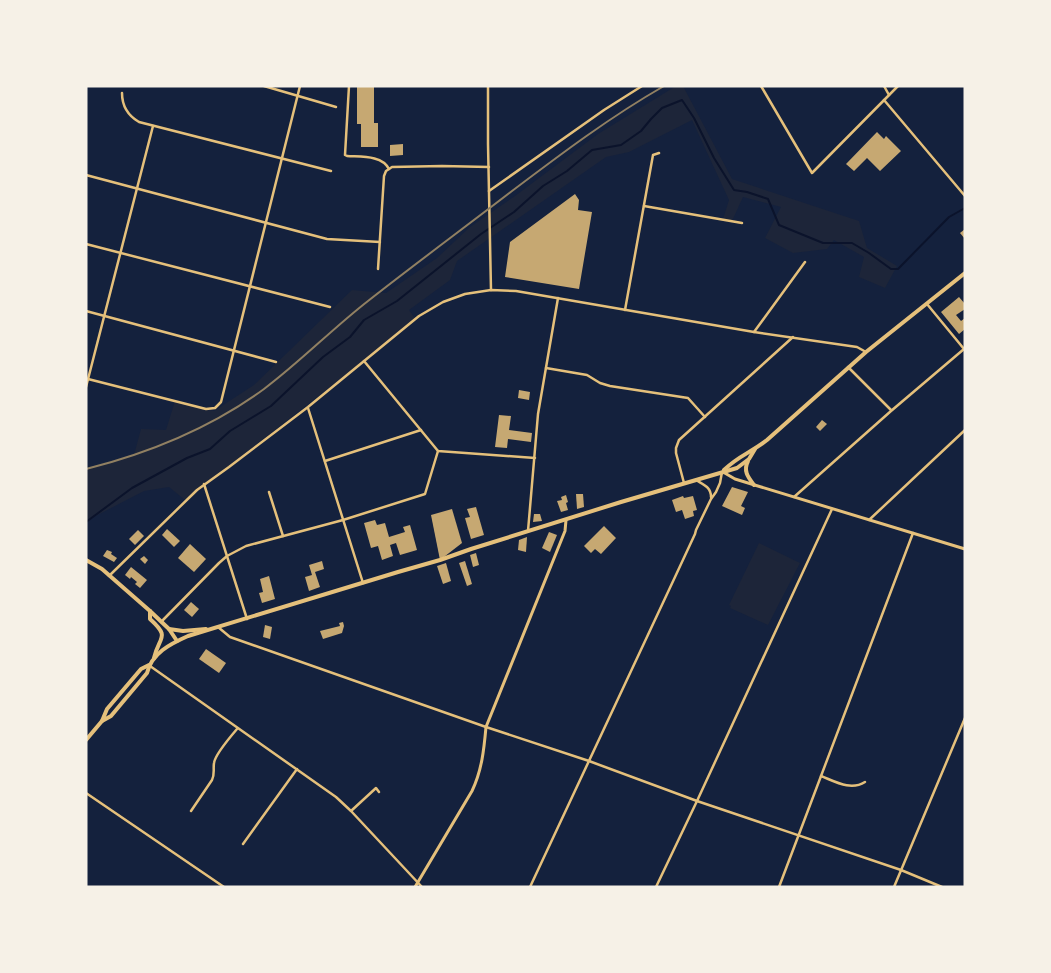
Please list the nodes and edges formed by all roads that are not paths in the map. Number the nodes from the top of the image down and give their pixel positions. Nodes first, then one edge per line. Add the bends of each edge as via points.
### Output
1 (264, 86) edge
2 (300, 86) edge
3 (349, 86) edge
4 (488, 86) edge
5 (642, 86) edge
6 (761, 86) edge
7 (884, 86) edge
8 (898, 86) edge
9 (122, 93) dead end
10 (889, 95) junction
11 (298, 96) junction
12 (884, 100) junction
13 (336, 107) dead end
14 (153, 126) junction
15 (658, 153) dead end
16 (282, 159) junction
17 (489, 167) junction
18 (388, 169) junction
19 (332, 171) dead end
20 (86, 175) edge
21 (137, 189) junction
22 (489, 191) junction
23 (965, 196) edge
24 (644, 206) junction
25 (266, 223) junction
26 (742, 223) dead end
27 (380, 242) junction
28 (86, 244) edge
29 (121, 252) junction
30 (805, 262) dead end
31 (378, 269) dead end
32 (965, 273) edge
33 (251, 286) junction
34 (491, 290) junction
35 (558, 298) junction
36 (926, 304) junction
37 (330, 307) dead end
38 (624, 310) junction
39 (86, 311) edge
40 (104, 316) junction
41 (754, 332) junction
42 (793, 337) junction
43 (235, 350) junction
44 (964, 350) edge
45 (866, 352) junction
46 (364, 361) junction
47 (276, 362) dead end
48 (848, 367) junction
49 (546, 368) junction
50 (88, 378) junction
51 (86, 387) edge
52 (308, 407) junction
53 (891, 411) junction
54 (705, 417) junction
55 (421, 430) junction
56 (965, 430) edge
57 (755, 450) junction
58 (438, 451) junction
59 (534, 458) junction
60 (749, 459) junction
61 (325, 461) junction
62 (722, 472) junction
63 (695, 480) junction
64 (684, 483) junction
65 (204, 484) junction
66 (754, 485) junction
67 (269, 492) dead end
68 (794, 497) junction
69 (712, 499) junction
70 (832, 509) junction
71 (343, 520) junction
72 (566, 520) junction
73 (869, 520) junction
74 (528, 531) junction
75 (913, 533) junction
76 (282, 536) junction
77 (965, 549) edge
78 (227, 556) junction
79 (86, 560) edge
80 (109, 576) junction
81 (362, 583) junction
82 (150, 612) junction
83 (247, 619) junction
84 (162, 622) junction
85 (218, 627) junction
86 (169, 629) junction
87 (209, 630) junction
88 (178, 641) junction
89 (153, 659) junction
90 (149, 665) junction
91 (965, 718) edge
92 (102, 721) junction
93 (486, 726) junction
94 (237, 728) junction
95 (86, 740) edge
96 (589, 760) junction
97 (297, 769) junction
98 (821, 776) junction
99 (865, 782) dead end
100 (379, 792) dead end
101 (86, 793) edge
102 (697, 801) junction
103 (191, 811) dead end
104 (351, 812) junction
105 (799, 836) junction
106 (243, 844) dead end
107 (901, 870) junction
108 (418, 882) junction
109 (224, 887) edge
110 (415, 887) edge
111 (422, 887) edge
112 (530, 887) edge
113 (656, 887) edge
114 (779, 887) edge
115 (894, 887) edge
116 (942, 887) edge

1 - 11 street
2 - 11 street
3 - 18 street via 345,154 377,159
4 - 17 street
5 - 22 street
6 - 12 street via 812,173
7 - 10 street
8 - 10 street
9 - 14 street via 129,115
10 - 12 street
11 - 13 street
11 - 16 street
12 - 23 street
14 - 16 street
14 - 21 street
15 - 24 street via 653,155
16 - 19 street
16 - 25 street
17 - 18 street
17 - 22 street
18 - 27 street via 384,176
20 - 21 street
21 - 25 street
21 - 29 street
22 - 34 street
24 - 26 street
24 - 38 street
25 - 27 street via 327,239
25 - 33 street
27 - 31 street
28 - 29 street
29 - 33 street
29 - 40 street
30 - 41 street
32 - 36 main road
33 - 37 street
33 - 43 street
34 - 35 street
34 - 46 street via 454,297 431,308
35 - 38 street
35 - 49 street
36 - 44 street
36 - 45 main road
38 - 41 street
39 - 40 street
40 - 43 street
40 - 50 street
41 - 42 street
42 - 45 street via 857,347
42 - 54 street
43 - 47 street
43 - 50 street via 222,399 219,406 211,410
44 - 53 street
45 - 48 main road
46 - 52 street
46 - 55 street
48 - 53 street
48 - 57 main road
49 - 54 street via 588,375 610,386 688,398
49 - 59 street
50 - 51 street
52 - 61 street
52 - 65 street
53 - 68 street
54 - 64 street via 677,443 676,453
55 - 58 street
55 - 61 street
56 - 73 street
57 - 60 main road
57 - 62 main road
58 - 59 street
58 - 71 street via 425,494
59 - 74 street
60 - 62 main road via 737,468
60 - 66 main road via 745,472
61 - 71 street
62 - 63 main road
62 - 66 street
62 - 69 street
63 - 64 main road
63 - 69 street via 708,487
64 - 72 main road
65 - 78 street
65 - 80 street
66 - 68 street
67 - 76 street
68 - 70 street
69 - 96 street
70 - 73 street
70 - 102 street
71 - 76 street
71 - 81 street
72 - 74 main road
72 - 93 street via 565,531
73 - 75 street
74 - 81 main road
75 - 77 street
75 - 98 street
76 - 78 street via 246,546
78 - 83 street
78 - 84 street
79 - 80 main road
80 - 82 main road
81 - 83 main road
82 - 84 main road
82 - 89 main road via 150,619 162,634
83 - 85 main road
84 - 86 main road
85 - 87 main road
85 - 93 street via 230,637
86 - 87 main road
86 - 88 main road
87 - 88 main road
88 - 89 main road
89 - 90 main road
90 - 92 main road via 147,674
90 - 92 main road via 141,668 107,708
90 - 94 street
91 - 107 street
92 - 95 main road
93 - 96 street
93 - 108 street via 477,780
94 - 97 street
94 - 103 street via 215,759 214,776
96 - 102 street
96 - 112 street
97 - 104 street
97 - 106 street
98 - 99 street via 854,787
98 - 105 street
100 - 104 street via 376,788
101 - 109 street
102 - 105 street
102 - 113 street
104 - 108 street
105 - 107 street
105 - 114 street
107 - 115 street
107 - 116 street
108 - 110 street
108 - 111 street

